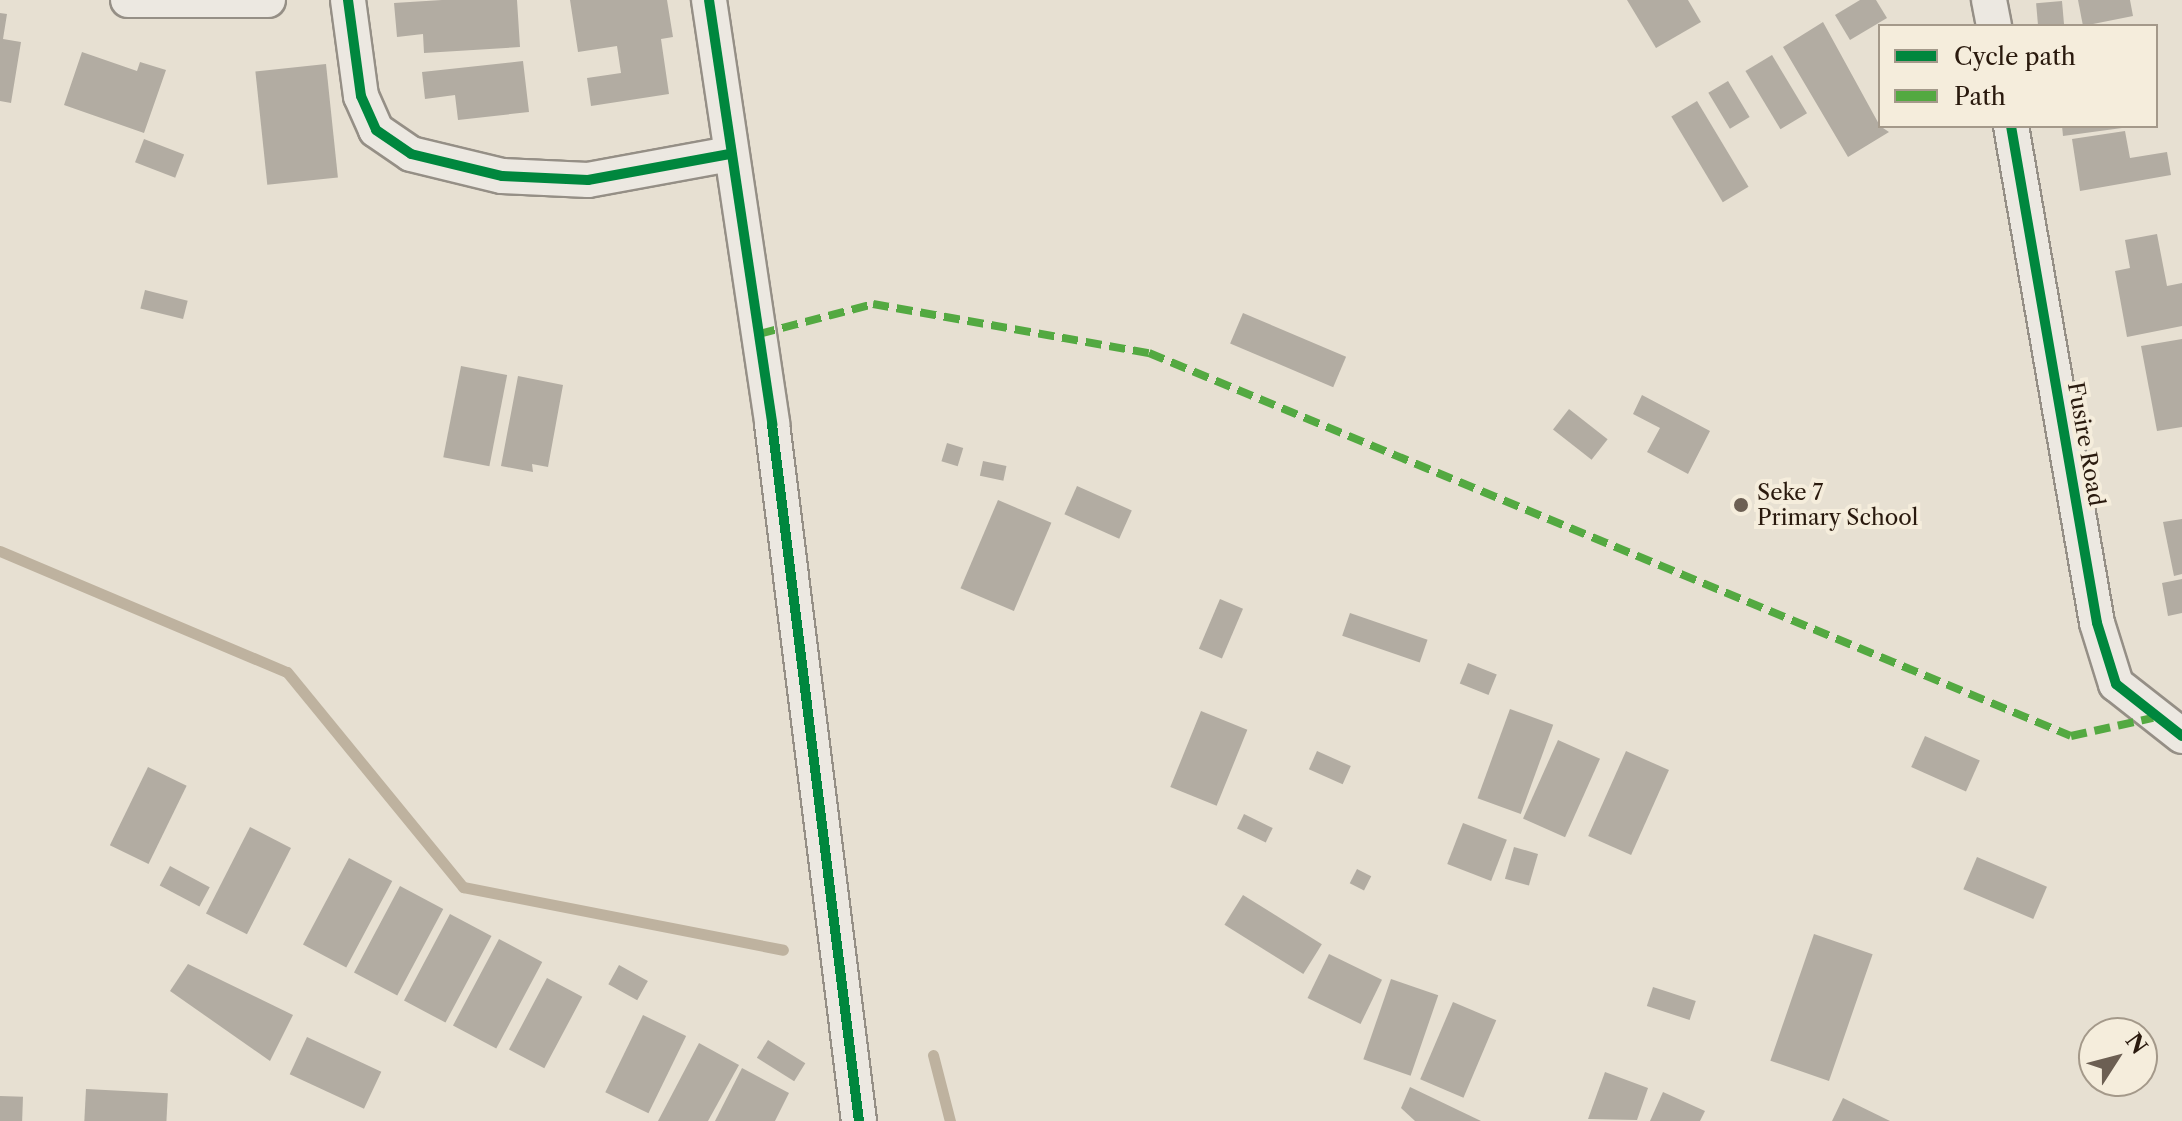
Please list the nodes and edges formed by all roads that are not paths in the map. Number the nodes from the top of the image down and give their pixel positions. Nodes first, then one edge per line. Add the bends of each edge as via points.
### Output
1 (128, 0) edge
2 (268, 0) edge
3 (348, 0) edge
4 (709, 0) edge
5 (1989, 0) edge
6 (1994, 24) edge
7 (2011, 128) edge
8 (730, 154) junction
9 (2182, 736) edge
10 (859, 1121) edge

1 - 2 street
3 - 8 street via 361,96 376,130 411,154 502,176 588,180
4 - 8 street
5 - 6 street
7 - 9 street, Fusire Road via 2097,623 2116,684
8 - 10 street via 774,440

